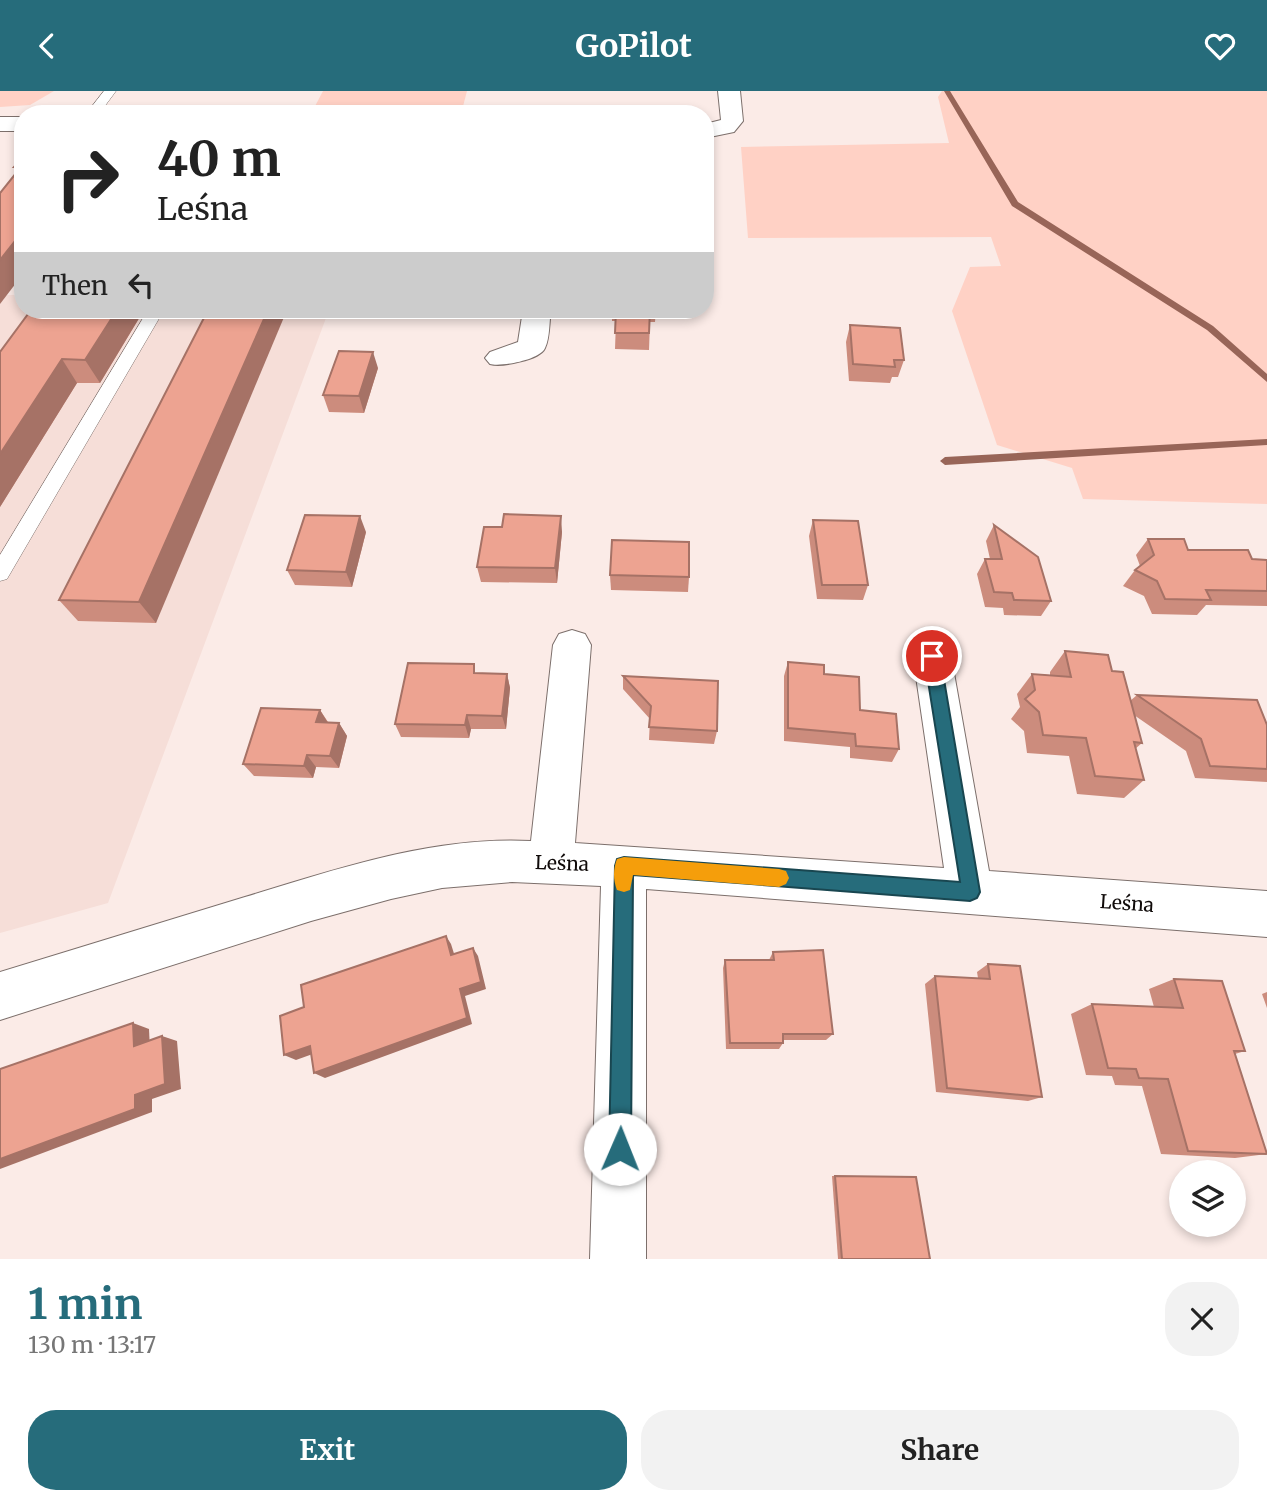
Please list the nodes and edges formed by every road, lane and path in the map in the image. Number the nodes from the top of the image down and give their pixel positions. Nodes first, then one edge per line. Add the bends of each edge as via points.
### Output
1 (110, 91) edge
2 (729, 91) edge
3 (99, 105) edge
4 (714, 129) edge
5 (151, 319) edge
6 (536, 319) edge
7 (500, 358) dead end
8 (0, 573) edge
9 (572, 645) dead end
10 (932, 656) dead end
11 (551, 862) junction
12 (624, 866) junction
13 (970, 892) junction
14 (1267, 914) edge
15 (0, 996) edge
16 (618, 1259) edge

1 - 3 lane
2 - 4 street via 732,121
5 - 8 lane
6 - 7 street via 532,348
9 - 11 street
10 - 13 street
11 - 12 street, Leśna
11 - 15 street, Leśna via 467,864 391,877
12 - 13 street, Leśna
12 - 16 street
13 - 14 street, Leśna

